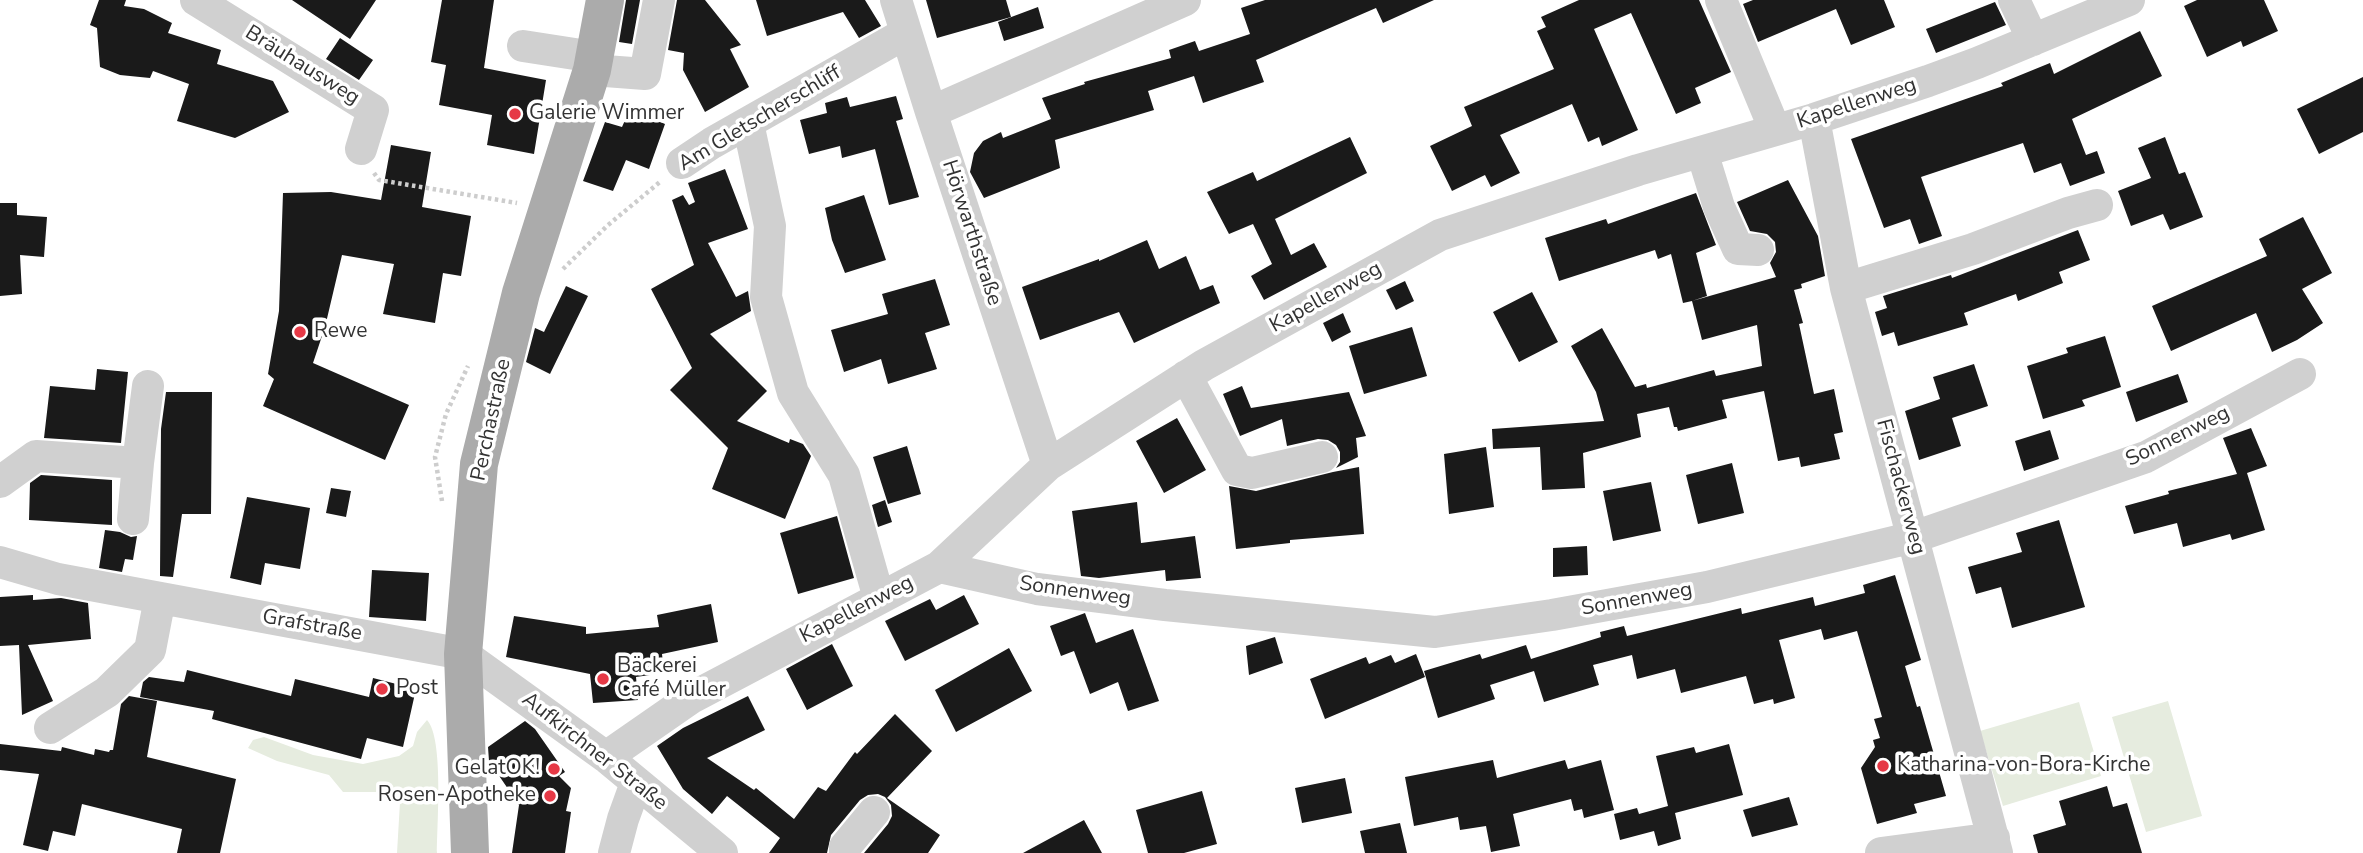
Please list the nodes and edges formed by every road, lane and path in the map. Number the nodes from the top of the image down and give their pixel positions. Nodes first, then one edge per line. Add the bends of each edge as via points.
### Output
1 (196, 0) edge
2 (605, 0) edge
3 (659, 0) edge
4 (896, 0) edge
5 (1185, 0) edge
6 (1721, 0) edge
7 (2014, 0) edge
8 (2129, 0) edge
9 (906, 33) junction
10 (2033, 40) junction
11 (523, 46) dead end
12 (593, 64) junction
13 (931, 112) junction
14 (1814, 119) junction
15 (748, 123) junction
16 (1775, 130) junction
17 (360, 149) joint
18 (1702, 152) junction
19 (682, 163) joint
20 (521, 204) dead end
21 (2097, 205) dead end
22 (1758, 250) dead end
23 (1846, 288) junction
24 (523, 290) junction
25 (2301, 373) dead end
26 (1186, 376) junction
27 (148, 386) dead end
28 (444, 456) dead end
29 (435, 457) dead end
30 (1322, 457) dead end
31 (138, 463) junction
32 (1048, 465) junction
33 (0, 482) edge
34 (133, 519) dead end
35 (1914, 537) junction
36 (0, 562) edge
37 (939, 568) junction
38 (160, 598) junction
39 (879, 598) junction
40 (463, 654) junction
41 (50, 728) dead end
42 (606, 757) junction
43 (636, 783) junction
44 (874, 812) dead end
45 (1995, 845) edge
46 (470, 853) edge
47 (614, 853) edge
48 (722, 853) edge
49 (845, 853) edge
50 (1881, 853) edge

1 - 17 street, Bräuhausweg via 373,110
2 - 12 main road, Perchastraße
3 - 12 street via 645,74
4 - 9 street, Hörwarthstraße
5 - 13 street
6 - 16 street
7 - 10 street
8 - 10 street, Kapellenweg
9 - 13 street, Hörwarthstraße
9 - 15 street, Am Gletscherschliff
10 - 14 street, Kapellenweg via 1977,64
11 - 12 street
12 - 24 main road, Perchastraße
13 - 32 street, Hörwarthstraße
14 - 16 street, Kapellenweg
14 - 23 street, Fischackerweg
15 - 19 street, Am Gletscherschliff
15 - 39 street via 770,226 766,298 793,393 844,475
16 - 18 street, Kapellenweg
17 - 20 path via 379,180
18 - 22 street via 1738,249
18 - 26 street, Kapellenweg via 1440,235
19 - 24 path, Am Gletscherschliff via 568,265 545,282
21 - 23 street
23 - 35 street, Fischackerweg
24 - 40 main road, Perchastraße via 479,464
25 - 35 street, Sonnenweg via 2146,457
26 - 30 street via 1237,470 1252,473
26 - 32 street, Kapellenweg
27 - 31 street
28 - 29 path
31 - 33 street via 36,456
31 - 34 street
32 - 37 street, Kapellenweg
35 - 37 street, Sonnenweg via 1707,587 1435,632 1114,599 1037,589
35 - 45 street, Fischackerweg
36 - 38 street, Grafstraße via 58,579
37 - 39 street, Kapellenweg
38 - 40 street, Grafstraße
38 - 41 street via 150,650 107,692
39 - 42 street, Kapellenweg via 691,698
40 - 42 street, Aufkirchner Straße
40 - 46 main road, Perchastraße
42 - 43 street, Aufkirchner Straße
43 - 47 street
43 - 48 street, Aufkirchner Straße
44 - 49 street
45 - 50 street

